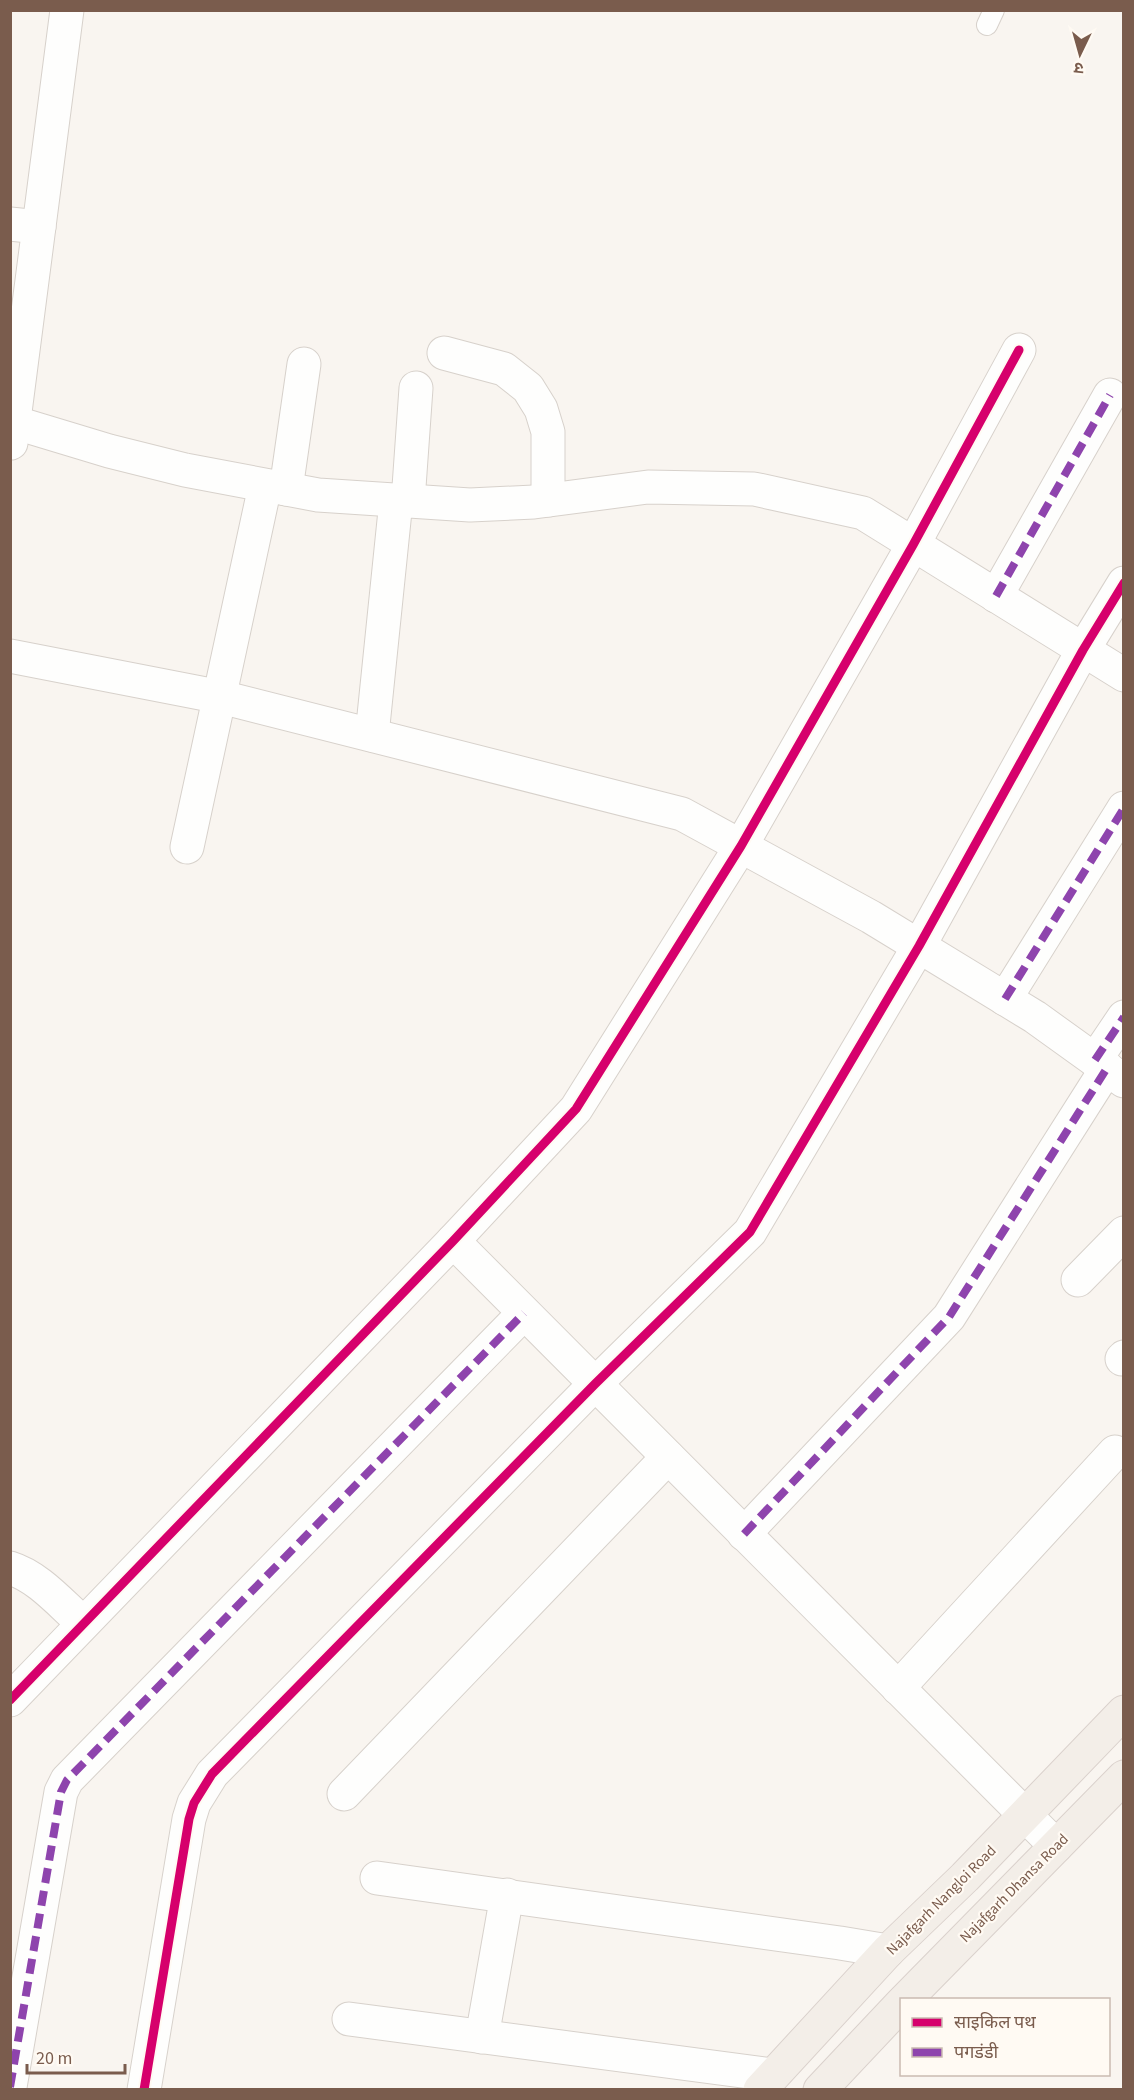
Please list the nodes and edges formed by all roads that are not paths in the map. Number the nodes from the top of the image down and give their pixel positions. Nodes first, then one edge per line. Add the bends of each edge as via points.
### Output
1 (67, 10) edge
2 (25, 225) edge
3 (1019, 350) dead end
4 (444, 352) dead end
5 (16, 357) edge
6 (304, 364) dead end
7 (416, 388) dead end
8 (1110, 395) dead end
9 (12, 433) edge
10 (276, 488) junction
11 (548, 500) junction
12 (402, 501) junction
13 (914, 545) junction
14 (1124, 583) edge
15 (996, 597) junction
16 (1083, 650) junction
17 (10, 656) edge
18 (1124, 675) edge
19 (221, 697) junction
20 (372, 735) junction
21 (1124, 808) edge
22 (741, 846) junction
23 (187, 847) dead end
24 (918, 946) junction
25 (1005, 999) junction
26 (1124, 1017) edge
27 (1109, 1070) edge
28 (1124, 1233) edge
29 (453, 1241) junction
30 (1078, 1280) dead end
31 (524, 1313) junction
32 (595, 1384) junction
33 (1115, 1452) dead end
34 (668, 1458) junction
35 (744, 1534) junction
36 (10, 1568) edge
37 (83, 1623) junction
38 (898, 1688) junction
39 (10, 1700) edge
40 (1124, 1712) edge
41 (1124, 1777) edge
42 (344, 1794) dead end
43 (1025, 1815) junction
44 (1056, 1846) junction
45 (378, 1878) dead end
46 (507, 1895) junction
47 (888, 1952) junction
48 (907, 1998) edge
49 (900, 2005) edge
50 (349, 2019) dead end
51 (482, 2037) junction
52 (766, 2082) edge
53 (10, 2087) edge
54 (144, 2090) edge
55 (820, 2090) edge

1 - 2 street
2 - 5 street
3 - 13 street
4 - 11 street via 504,369 528,388 541,409 548,432
5 - 9 street
6 - 10 street
7 - 12 street
8 - 15 street
9 - 10 street
10 - 12 street
10 - 19 street
11 - 12 street via 470,505
11 - 13 street via 648,488 754,489 863,513
12 - 20 street
13 - 15 street
13 - 22 street
14 - 16 street
15 - 16 street
16 - 18 street
16 - 24 street
17 - 19 street
19 - 20 street
19 - 23 street
20 - 22 street via 682,814
21 - 25 street
22 - 24 street
22 - 29 street via 576,1109
24 - 25 street
24 - 32 street via 750,1232
25 - 27 street
26 - 27 street
27 - 35 street via 949,1317
28 - 30 street
29 - 31 street
29 - 37 street
31 - 32 street
31 - 53 street via 67,1780 61,1792
32 - 34 street
32 - 54 street via 202,1787 189,1819
33 - 38 street
34 - 35 street
34 - 42 street
35 - 38 street
36 - 37 street via 34,1579
37 - 39 street
38 - 43 street
40 - 43 main road, Najafgarh Nangloi Road
41 - 44 main road, Najafgarh Dhansa Road
43 - 44 street
43 - 47 main road, Najafgarh Nangloi Road
44 - 48 main road, Najafgarh Dhansa Road
45 - 46 street
46 - 47 street
46 - 51 street
47 - 52 main road, Najafgarh Nangloi Road
49 - 55 main road
50 - 51 street
51 - 52 street

